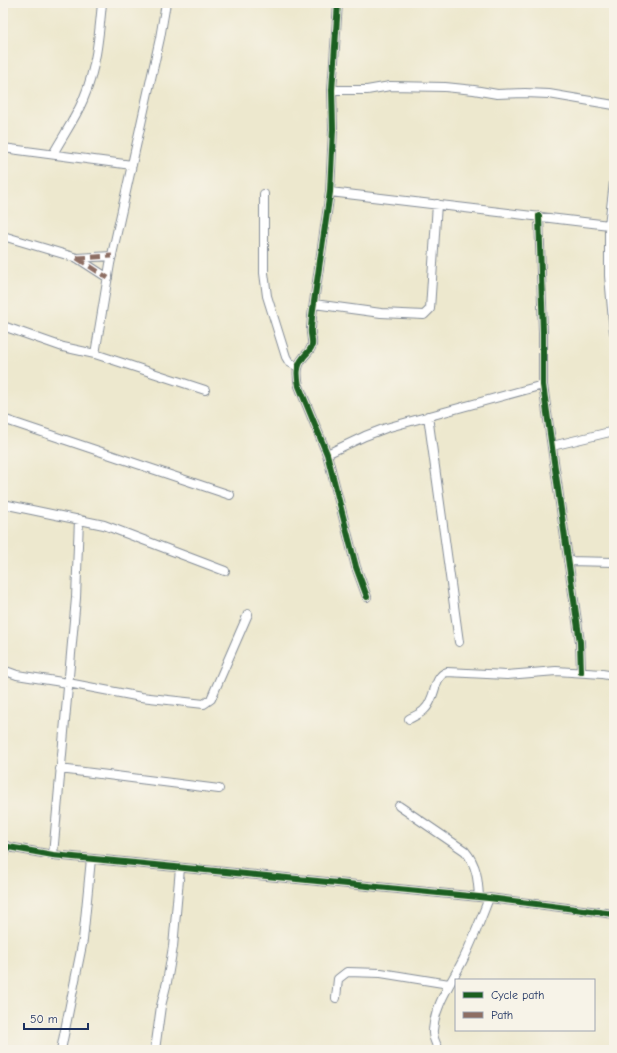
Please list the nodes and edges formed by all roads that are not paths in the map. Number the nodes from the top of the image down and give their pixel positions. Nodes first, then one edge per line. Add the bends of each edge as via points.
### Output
1 (102, 3) edge
2 (166, 3) edge
3 (338, 3) edge
4 (332, 90) junction
5 (614, 105) edge
6 (3, 148) edge
7 (53, 154) junction
8 (132, 165) junction
9 (614, 182) edge
10 (330, 192) junction
11 (264, 194) dead end
12 (437, 204) junction
13 (539, 216) junction
14 (609, 225) junction
15 (3, 236) edge
16 (112, 256) junction
17 (77, 258) junction
18 (108, 278) junction
19 (314, 304) junction
20 (613, 314) edge
21 (3, 326) edge
22 (614, 332) edge
23 (96, 354) junction
24 (298, 367) junction
25 (544, 385) junction
26 (205, 390) dead end
27 (428, 416) junction
28 (3, 419) edge
29 (614, 431) edge
30 (552, 446) junction
31 (327, 454) junction
32 (230, 495) dead end
33 (3, 504) edge
34 (79, 519) junction
35 (568, 561) junction
36 (614, 562) edge
37 (225, 571) dead end
38 (367, 597) dead end
39 (248, 614) dead end
40 (459, 642) dead end
41 (3, 670) edge
42 (581, 672) junction
43 (614, 676) edge
44 (68, 683) junction
45 (408, 719) dead end
46 (60, 769) junction
47 (219, 789) dead end
48 (399, 806) dead end
49 (5, 846) edge
50 (52, 855) junction
51 (3, 859) edge
52 (91, 859) junction
53 (180, 868) junction
54 (479, 897) junction
55 (489, 898) junction
56 (614, 914) edge
57 (449, 984) junction
58 (336, 998) dead end
59 (61, 1050) edge
60 (155, 1050) edge
61 (439, 1050) edge

1 - 7 street via 99,38 91,78 83,100
2 - 8 street
3 - 4 street
4 - 5 street via 367,90 390,86 445,87 497,94 549,94
4 - 10 street
6 - 7 street
7 - 8 street
8 - 16 street
9 - 14 street
10 - 12 street
10 - 19 street
11 - 24 street via 264,274 267,296 286,357
12 - 13 street
12 - 19 street via 430,309 424,314 381,313
13 - 14 street
13 - 25 street
14 - 20 street via 609,276
15 - 17 street
16 - 17 street
16 - 18 street
17 - 18 street
18 - 23 street
19 - 24 street via 310,330 312,346
20 - 22 street
21 - 23 street via 63,347
23 - 26 street
24 - 31 street via 299,386
25 - 27 street
25 - 30 street
27 - 31 street via 386,428
27 - 40 street
28 - 32 street
29 - 30 street
30 - 35 street
31 - 38 street via 356,567
33 - 34 street
34 - 37 street via 104,525
34 - 44 street via 76,598
35 - 36 street
35 - 42 street via 580,642
39 - 44 street via 211,699 204,704 141,697
41 - 44 street via 17,675
42 - 43 street
42 - 45 street via 444,672 438,678 426,709
44 - 46 street
46 - 47 street
46 - 50 street
48 - 54 street via 471,857 477,871
49 - 50 street
49 - 51 street
50 - 52 street
52 - 53 street
52 - 59 street via 83,940
53 - 54 street
53 - 60 street via 173,947
54 - 55 street
55 - 56 street
55 - 57 street via 467,951
57 - 58 street via 381,973 347,972 338,979
57 - 61 street via 432,1030

